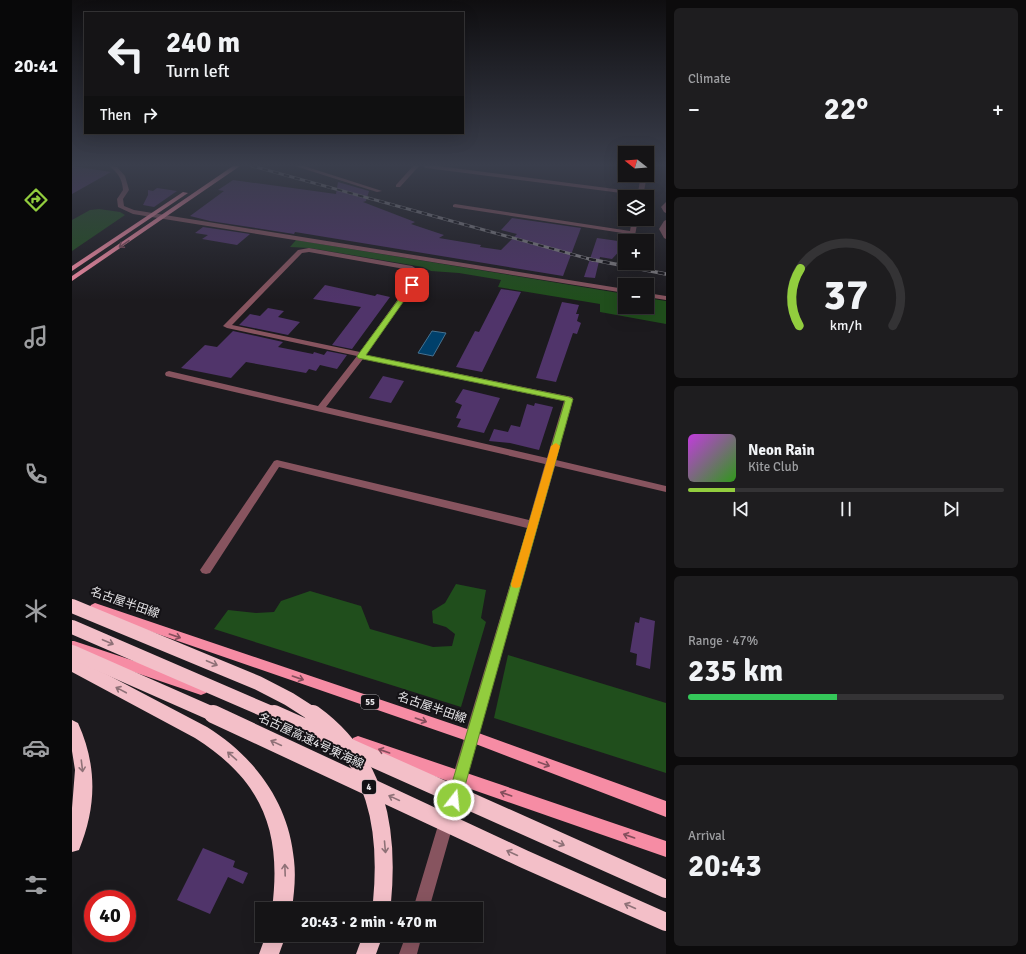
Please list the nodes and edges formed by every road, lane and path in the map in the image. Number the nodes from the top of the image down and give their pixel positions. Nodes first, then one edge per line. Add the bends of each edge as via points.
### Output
1 (129, 211) edge
2 (159, 211) edge
3 (173, 211) edge
4 (485, 211) edge
5 (151, 216) junction
6 (162, 218) junction
7 (666, 222) edge
8 (634, 226) edge
9 (632, 233) joint
10 (666, 237) edge
11 (72, 269) edge
12 (72, 279) edge
13 (618, 290) edge
14 (654, 296) edge
15 (666, 298) edge
16 (362, 356) junction
17 (169, 374) dead end
18 (320, 409) junction
19 (551, 463) junction
20 (666, 489) edge
21 (532, 525) junction
22 (206, 570) dead end
23 (72, 601) edge
24 (72, 606) edge
25 (72, 627) edge
26 (72, 646) edge
27 (72, 652) edge
28 (72, 665) edge
29 (72, 728) edge
30 (472, 737) junction
31 (460, 778) junction
32 (666, 809) edge
33 (72, 843) edge
34 (666, 849) edge
35 (666, 889) edge
36 (284, 902) edge
37 (381, 902) edge
38 (423, 902) edge
39 (666, 922) edge
40 (273, 942) edge
41 (370, 942) edge
42 (412, 942) edge
43 (269, 954) edge
44 (366, 954) edge
45 (408, 954) edge

1 - 5 street
2 - 5 main road
3 - 6 main road
4 - 9 street
5 - 6 street
5 - 11 main road
6 -> 12 main road
6 - 13 street
7 - 10 street via 662,229
8 - 9 street
14 - 15 street
16 - 16 street via 420,273 412,268 309,250 300,251 227,326
16 - 18 street
16 - 19 street via 569,399
17 - 18 street
18 - 19 street
19 - 20 street
19 - 21 street
21 - 22 street via 277,463
21 - 30 street
23 -> 30 main road, 名古屋半田線 / 55
24 -> 37 highway, bridge via 234,673 289,700 331,729 361,767 379,808 386,854 386,876
25 -> 35 highway, 名古屋高速4号東海線, bridge
31 -> 26 main road
39 -> 27 highway, 名古屋高速4号東海線 / 4, bridge
36 -> 28 highway via 286,872 284,849 272,806 249,772 216,742
29 -> 33 highway via 83,768 80,810
30 - 31 street
30 -> 32 main road, 名古屋半田線 / 55
34 -> 31 main road
31 - 38 street
40 - 43 highway
41 - 44 highway
42 - 45 street

